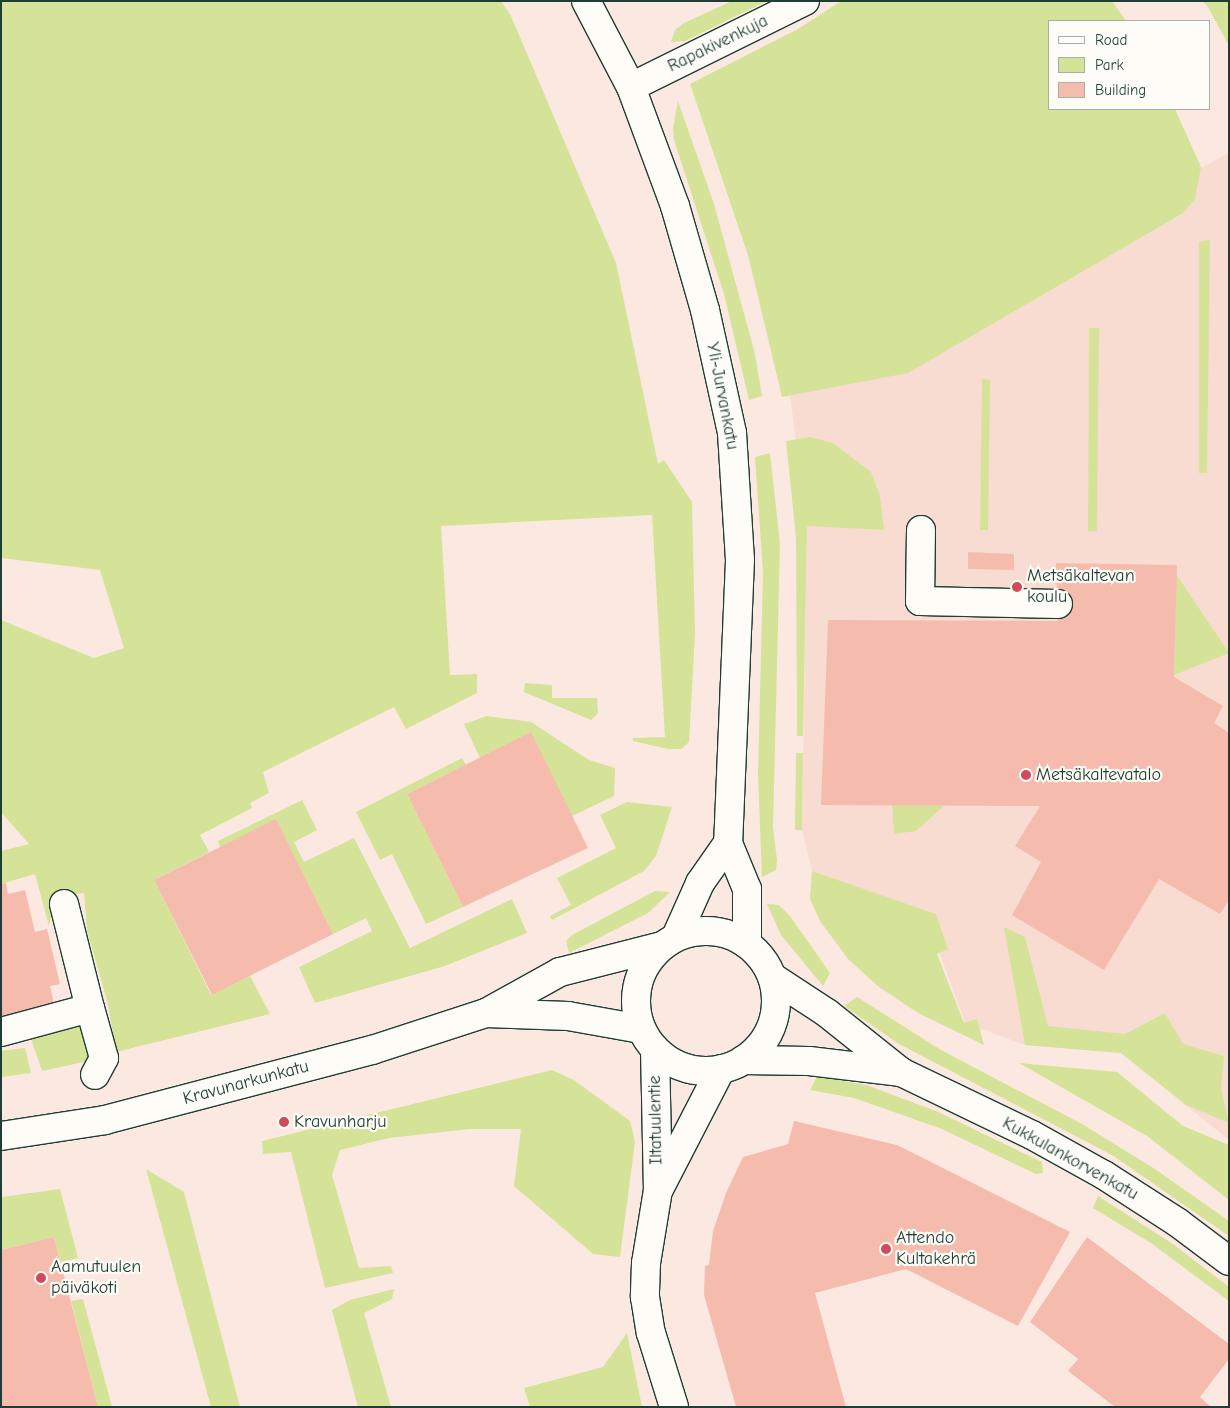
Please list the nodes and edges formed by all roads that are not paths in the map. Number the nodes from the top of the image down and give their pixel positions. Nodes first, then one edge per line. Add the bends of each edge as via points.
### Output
1 (586, 1) edge
2 (805, 1) edge
3 (631, 86) junction
4 (921, 530) dead end
5 (1058, 604) dead end
6 (728, 843) junction
7 (64, 904) dead end
8 (669, 941) junction
9 (747, 944) junction
10 (772, 978) junction
11 (90, 1008) junction
12 (486, 1013) junction
13 (1, 1032) edge
14 (648, 1039) junction
15 (732, 1065) junction
16 (901, 1072) junction
17 (95, 1075) dead end
18 (1, 1136) edge
19 (658, 1190) junction
20 (1229, 1261) edge
21 (674, 1407) edge

1 - 3 street, Yli-Jurvankatu
2 - 3 street, Rapakivenkuja
3 - 6 street, Yli-Jurvankatu via 674,206 705,310 732,433 740,560
4 - 5 street via 920,601
6 - 8 street via 700,883
6 - 9 street, Yli-Jurvankatu via 746,889
7 - 11 street
8 - 9 street via 713,931
8 - 12 street, Kravunarkunkatu via 560,972
8 - 14 street via 647,963 637,984 636,1007
9 - 10 street via 763,959
10 - 15 street via 776,1001 772,1024 760,1045
10 - 16 street, Kukkulankorvenkatu via 827,1013
11 - 13 street
11 - 17 street via 104,1058
12 - 14 street, Kravunarkunkatu via 568,1016
12 - 18 street, Kravunarkunkatu via 372,1050 106,1120
14 - 15 street via 674,1064 698,1070
14 - 19 street, Iltatuulentie
15 - 16 street, Kukkulankorvenkatu via 809,1061
15 - 19 street, Iltatuulentie
16 - 20 street, Kukkulankorvenkatu via 1032,1135 1104,1175 1177,1222
19 - 21 street, Iltatuulentie via 646,1263 645,1297 651,1333

